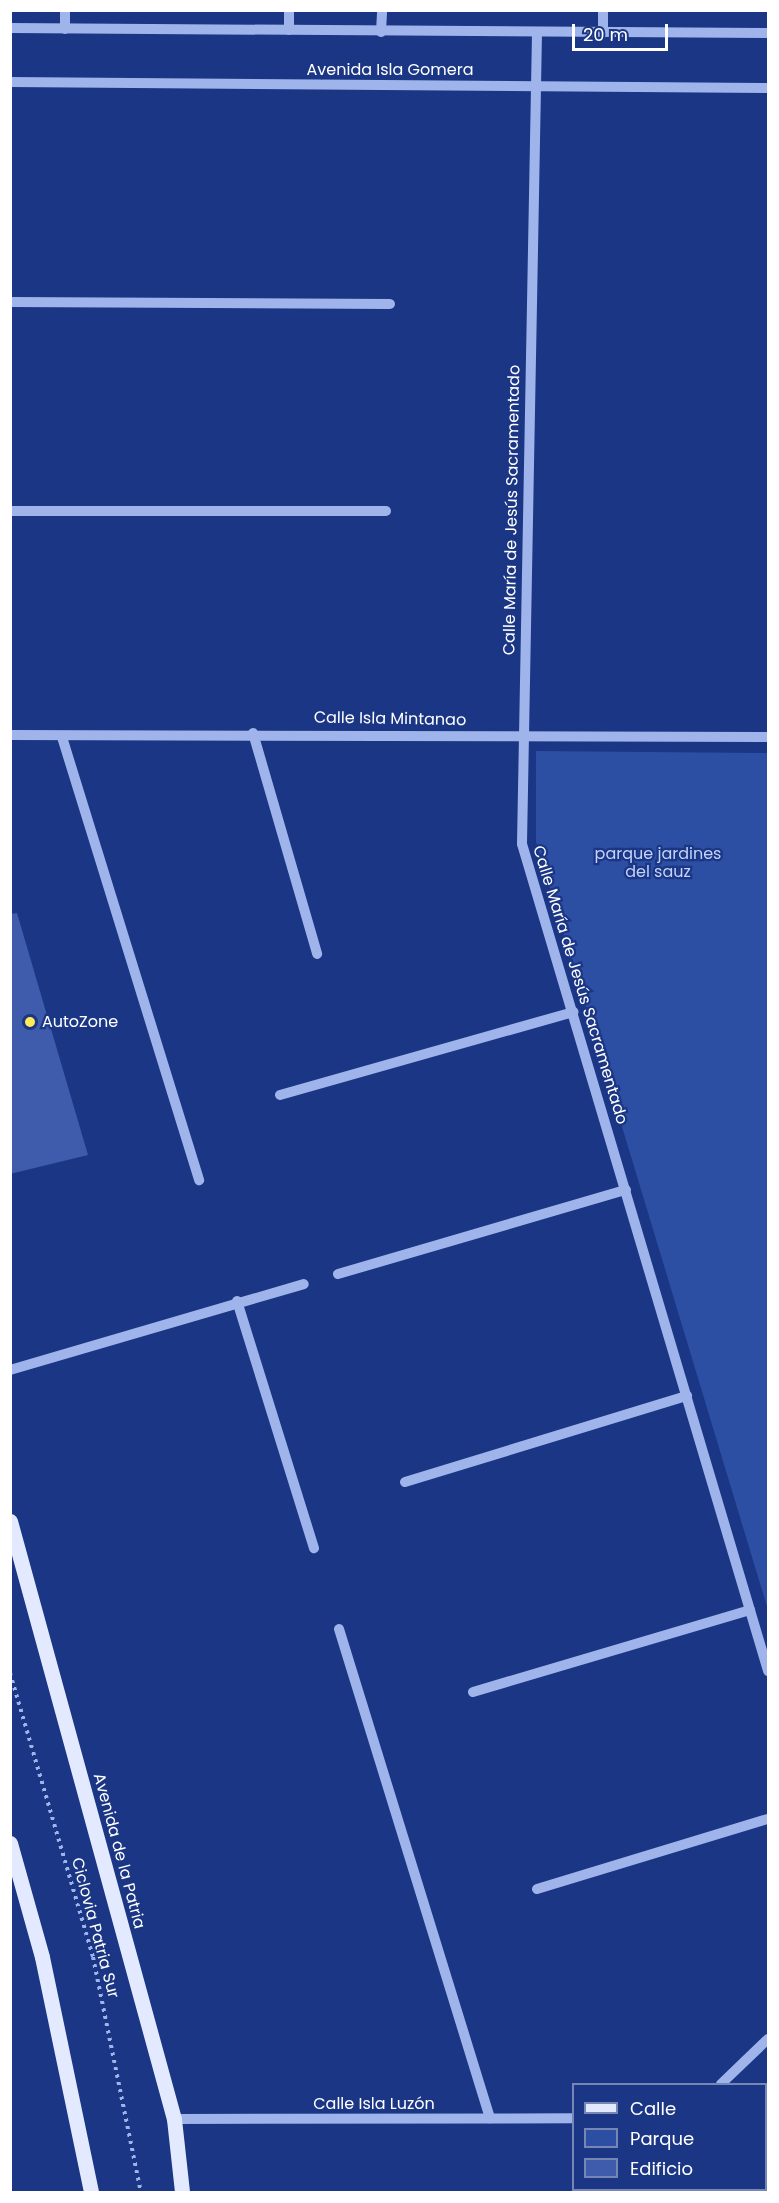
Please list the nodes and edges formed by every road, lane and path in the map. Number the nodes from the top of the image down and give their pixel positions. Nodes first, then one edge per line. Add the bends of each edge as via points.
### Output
1 (65, 10) edge
2 (289, 10) edge
3 (382, 10) edge
4 (603, 10) edge
5 (10, 28) edge
6 (64, 28) junction
7 (289, 30) junction
8 (381, 32) junction
9 (537, 33) junction
10 (603, 33) junction
11 (768, 33) edge
12 (10, 82) edge
13 (536, 86) junction
14 (768, 88) edge
15 (10, 302) edge
16 (390, 304) dead end
17 (10, 511) edge
18 (386, 511) dead end
19 (253, 733) junction
20 (10, 735) edge
21 (523, 735) junction
22 (62, 737) junction
23 (768, 737) edge
24 (317, 954) dead end
25 (573, 1012) junction
26 (280, 1095) dead end
27 (199, 1180) dead end
28 (626, 1190) junction
29 (338, 1274) dead end
30 (304, 1284) dead end
31 (237, 1301) junction
32 (10, 1370) edge
33 (687, 1396) junction
34 (405, 1482) dead end
35 (10, 1521) edge
36 (314, 1548) dead end
37 (750, 1610) junction
38 (339, 1629) dead end
39 (768, 1671) edge
40 (10, 1673) edge
41 (473, 1692) dead end
42 (768, 1819) edge
43 (10, 1843) edge
44 (537, 1890) dead end
45 (768, 2039) edge
46 (724, 2083) edge
47 (490, 2118) junction
48 (572, 2118) edge
49 (174, 2119) junction
50 (91, 2193) edge
51 (141, 2193) edge
52 (182, 2193) edge

1 - 6 street
2 - 7 street
3 - 8 street
4 - 10 street
5 - 6 street
6 - 7 street
7 - 8 street
8 - 9 street
9 - 10 street
9 - 13 street, Calle María de Jesús Sacramentado
10 - 11 street
12 - 13 street, Avenida Isla Gomera
13 - 14 street, Avenida Isla Gomera
13 - 21 street, Calle María de Jesús Sacramentado
15 - 16 street
17 - 18 street
19 - 21 street, Calle Isla Mintanao
19 - 22 street, Calle Isla Mintanao
19 - 24 street
20 - 22 street, Calle Isla Mintanao
21 - 23 street, Calle Isla Mintanao
21 - 25 street, Calle María de Jesús Sacramentado via 522,844
22 - 27 street
25 - 26 street
25 - 28 street, Calle María de Jesús Sacramentado
28 - 29 street
28 - 33 street, Calle María de Jesús Sacramentado
30 - 31 street
31 - 32 street
31 - 36 street
33 - 34 street
33 - 37 street, Calle María de Jesús Sacramentado
35 - 49 main road, Avenida de la Patria
37 - 39 street, Calle María de Jesús Sacramentado
37 - 41 street
38 - 47 street
40 - 51 path, Ciclovia Patria Sur via 93,1957
42 - 44 street
43 - 50 main road via 42,1956
45 - 46 street
47 - 48 street, Calle Isla Luzón
47 - 49 street, Calle Isla Luzón
49 - 52 main road, Avenida de la Patria

